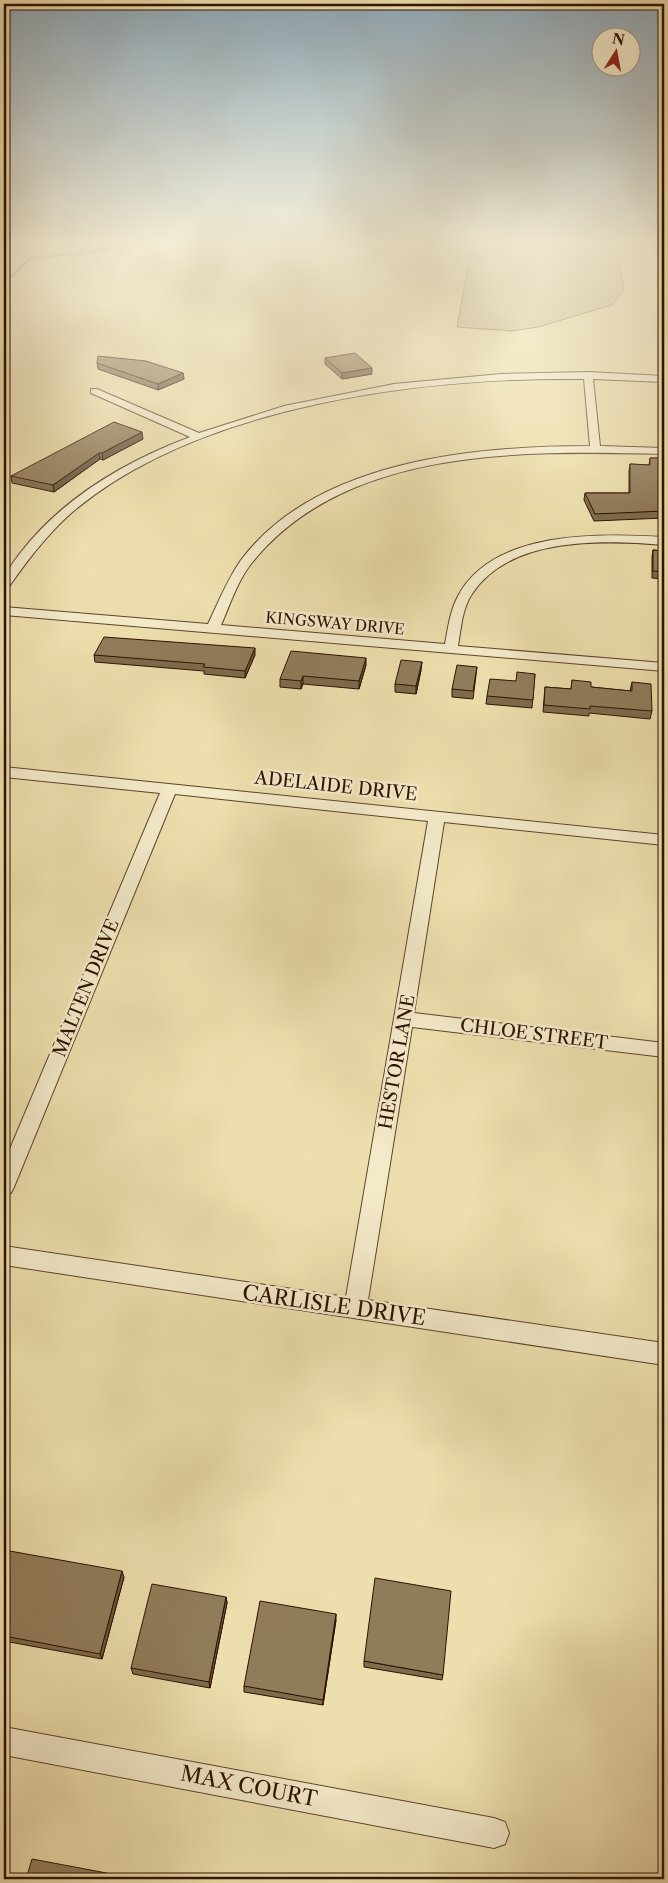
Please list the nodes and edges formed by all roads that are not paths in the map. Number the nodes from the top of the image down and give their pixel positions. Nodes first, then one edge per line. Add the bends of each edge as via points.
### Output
1 (588, 375) junction
2 (664, 378) edge
3 (94, 391) dead end
4 (197, 436) junction
5 (595, 447) junction
6 (664, 451) edge
7 (664, 541) edge
8 (4, 584) edge
9 (4, 611) edge
10 (213, 629) junction
11 (451, 650) junction
12 (664, 667) edge
13 (4, 772) edge
14 (169, 789) junction
15 (437, 817) junction
16 (664, 840) edge
17 (404, 1019) junction
18 (664, 1050) edge
19 (4, 1187) edge
20 (4, 1256) edge
21 (356, 1308) junction
22 (664, 1354) edge
23 (4, 1741) edge
24 (494, 1833) dead end

1 - 2 street
1 - 4 street via 480,377 376,388 284,407
1 - 5 street
3 - 4 street
4 - 8 street via 131,468 76,505 25,554
5 - 6 street
5 - 10 street via 515,449 449,458 384,474 330,496 284,524 253,552
7 - 11 street via 604,539 558,543 496,562 475,581 461,602
9 - 10 street, KINGSWAY DRIVE
10 - 11 street, KINGSWAY DRIVE
11 - 12 street, KINGSWAY DRIVE
13 - 14 street, ADELAIDE DRIVE
14 - 15 street, ADELAIDE DRIVE
14 - 19 street, MALTEN DRIVE
15 - 16 street, ADELAIDE DRIVE
15 - 17 street, HESTOR LANE
17 - 18 street, CHLOE STREET
17 - 21 street, HESTOR LANE
20 - 21 street, CARLISLE DRIVE
21 - 22 street, CARLISLE DRIVE
23 - 24 street, MAX COURT

